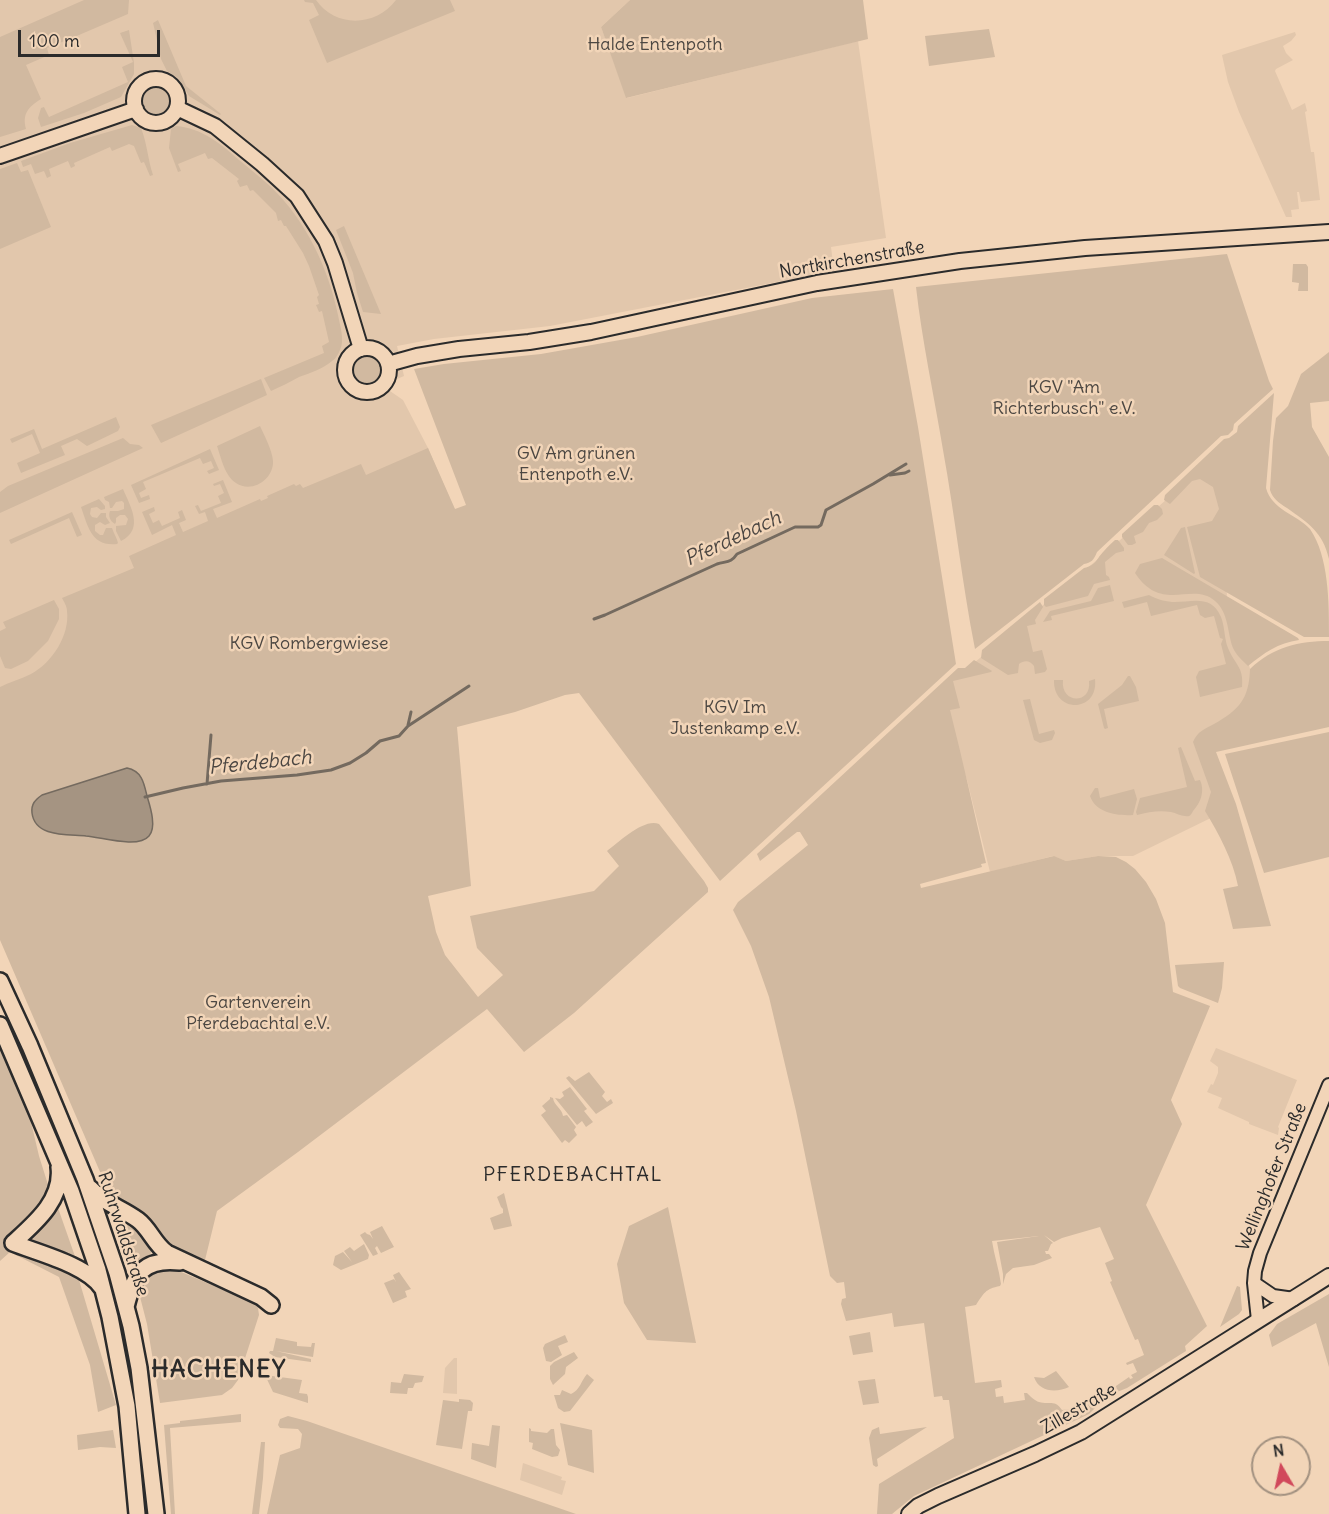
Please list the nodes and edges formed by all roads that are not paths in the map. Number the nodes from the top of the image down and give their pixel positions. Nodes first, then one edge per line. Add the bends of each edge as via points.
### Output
1 (177, 108) junction
2 (136, 109) junction
3 (0, 156) edge
4 (1329, 232) edge
5 (361, 349) junction
6 (387, 364) junction
7 (0, 981) edge
8 (0, 1025) edge
9 (1329, 1085) edge
10 (58, 1161) junction
11 (85, 1179) junction
12 (186, 1263) junction
13 (1329, 1276) edge
14 (1254, 1283) junction
15 (103, 1290) junction
16 (1294, 1299) junction
17 (271, 1305) dead end
18 (126, 1307) junction
19 (1258, 1320) junction
20 (137, 1514) edge
21 (156, 1514) edge
22 (909, 1514) edge

1 - 2 main road via 169,118 157,123 144,119
1 - 2 main road via 174,89 158,80 146,82 137,91
1 - 5 main road via 224,132 297,196 336,263
2 - 3 main road
4 - 6 main road, Nortkirchenstraße via 1085,248 960,261 817,283 591,332 459,349
5 - 6 main road via 379,352
5 - 6 main road via 351,355 345,366 346,377 357,389 368,392 378,388 386,379
7 - 11 highway, Ruhrwaldstraße
8 - 10 highway, Ruhrwaldstraße
9 - 14 street, Wellinghofer Straße via 1260,1253
10 - 15 highway, Ruhrwaldstraße
10 - 15 highway via 60,1177 54,1198 13,1243 82,1270
11 - 12 highway via 100,1197 145,1226 160,1248
11 - 18 highway, Ruhrwaldstraße
12 - 17 highway
12 - 18 highway via 170,1261 147,1266 134,1281
13 - 16 main road, Zillestraße
14 - 16 street via 1274,1296
14 - 19 street, Wellinghofer Straße
15 - 20 highway, Ruhrwaldstraße via 126,1406
16 - 19 main road, Zillestraße
18 - 21 highway, Ruhrwaldstraße via 140,1368
19 - 22 main road, Zillestraße via 1081,1432 918,1506

